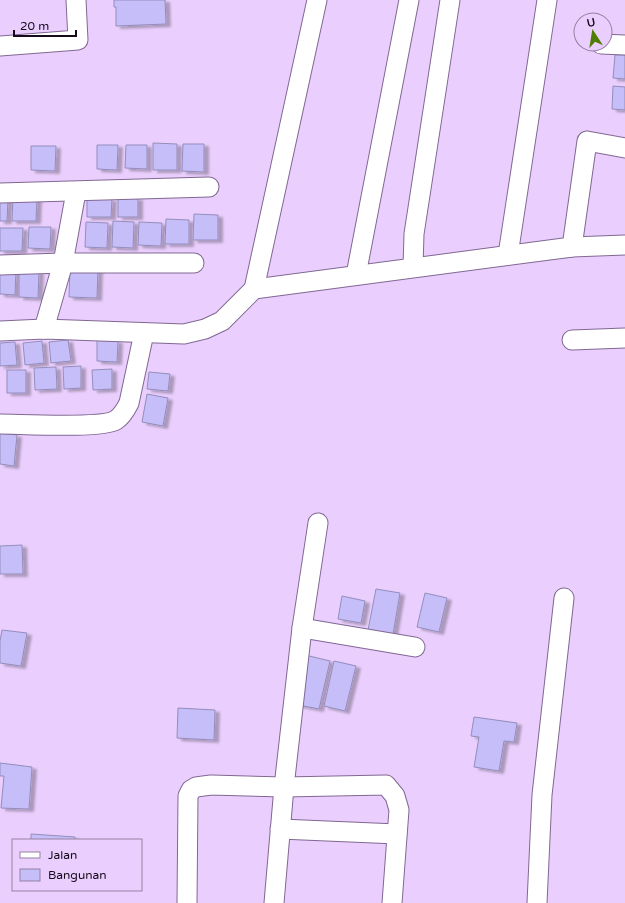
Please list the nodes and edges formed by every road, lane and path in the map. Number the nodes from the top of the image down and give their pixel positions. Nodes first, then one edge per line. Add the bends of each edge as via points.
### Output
1 (76, 0) edge
2 (316, 0) edge
3 (409, 0) edge
4 (450, 0) edge
5 (547, 0) edge
6 (613, 44) edge
7 (625, 45) edge
8 (0, 46) edge
9 (625, 148) edge
10 (209, 187) dead end
11 (76, 192) junction
12 (0, 193) edge
13 (572, 246) junction
14 (625, 246) edge
15 (508, 255) junction
16 (63, 263) junction
17 (194, 263) dead end
18 (0, 265) edge
19 (413, 267) junction
20 (356, 275) junction
21 (254, 290) junction
22 (44, 329) junction
23 (0, 331) edge
24 (144, 333) junction
25 (625, 338) edge
26 (572, 340) dead end
27 (0, 424) edge
28 (318, 523) dead end
29 (564, 598) dead end
30 (302, 628) junction
31 (415, 647) dead end
32 (284, 787) junction
33 (280, 829) junction
34 (397, 834) junction
35 (187, 903) edge
36 (274, 903) edge
37 (392, 903) edge
38 (537, 903) edge

1 - 8 street via 78,40
2 - 21 street
3 - 20 street
4 - 19 street via 414,234
5 - 15 street
6 - 7 street
9 - 13 street via 587,141
10 - 11 street
11 - 12 street
11 - 16 street
13 - 14 street
13 - 15 street
15 - 19 street
16 - 17 street
16 - 18 street
16 - 22 street
19 - 20 street
20 - 21 street
21 - 24 street via 222,321 205,329 184,334
22 - 23 street
22 - 24 street
24 - 27 street via 129,403 124,413 115,420 93,425
25 - 26 street
28 - 30 street
29 - 38 street via 542,795
30 - 31 street
30 - 32 street
32 - 33 street
32 - 34 street via 386,785 395,796 399,810
32 - 35 street via 211,785 191,790 188,796
33 - 34 street
33 - 36 street
34 - 37 street

